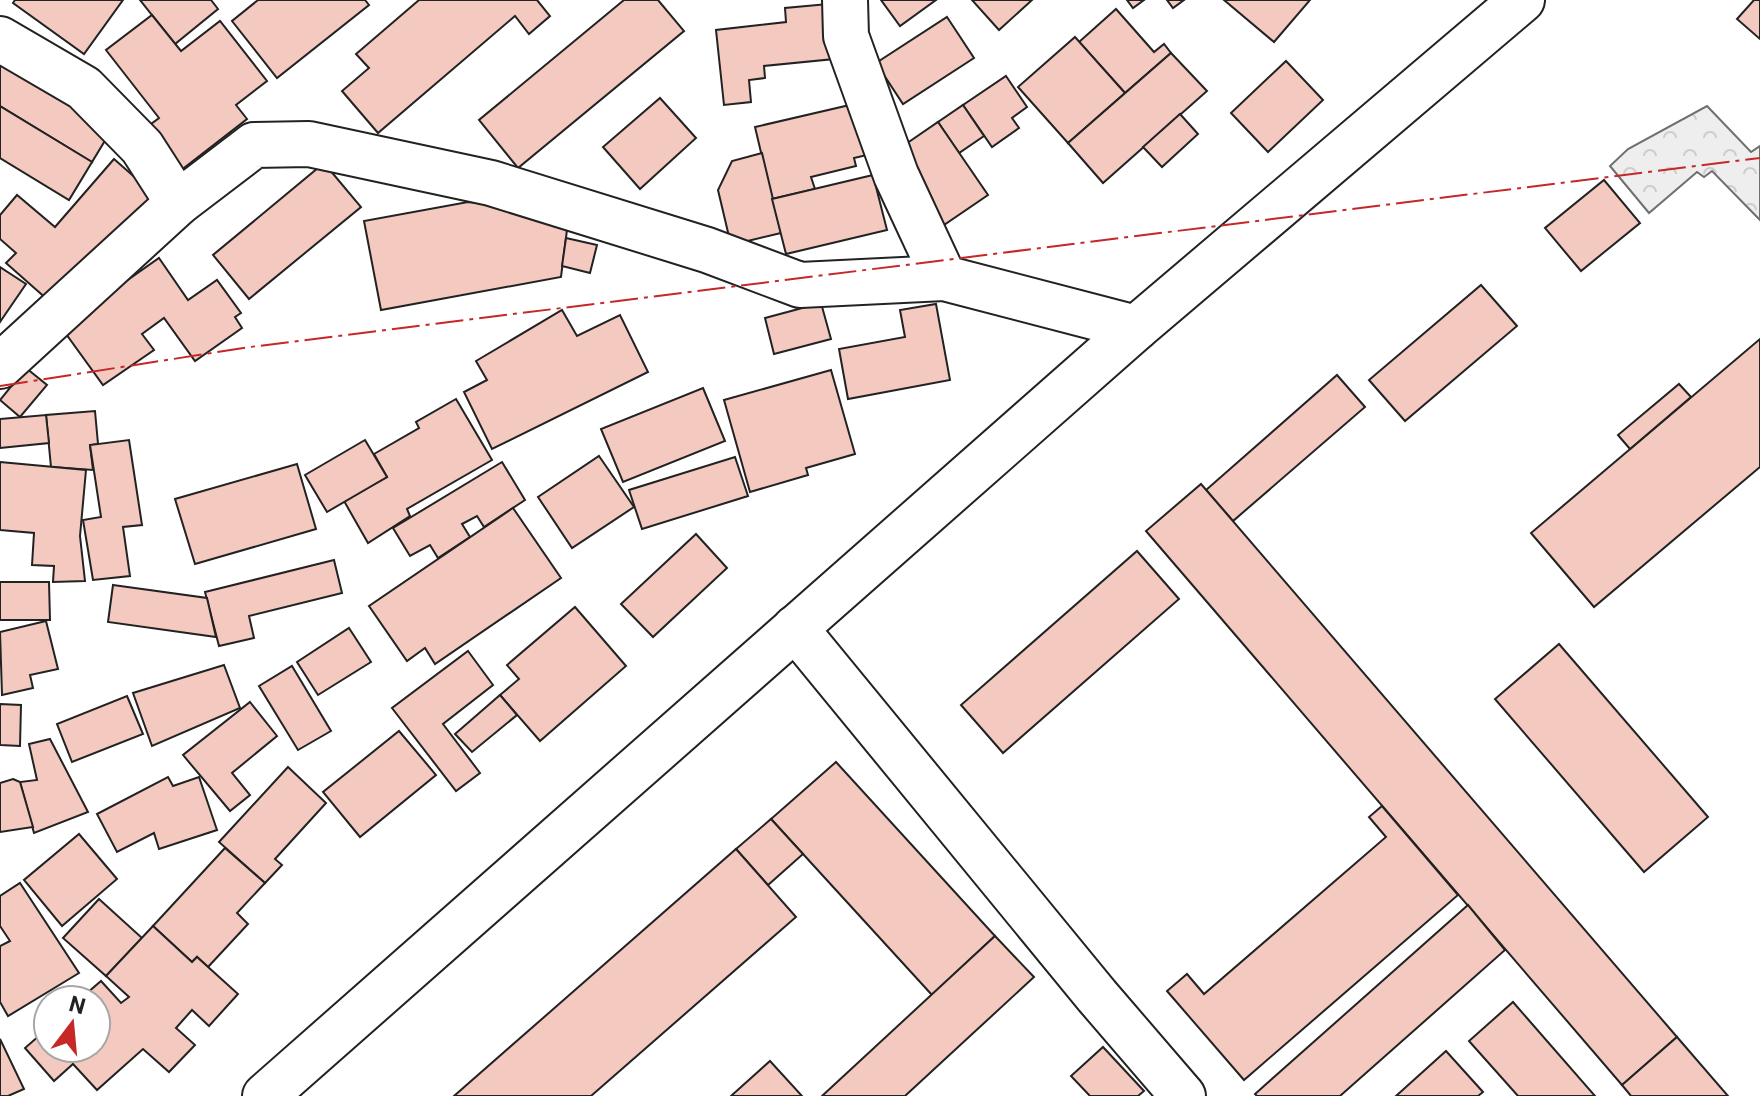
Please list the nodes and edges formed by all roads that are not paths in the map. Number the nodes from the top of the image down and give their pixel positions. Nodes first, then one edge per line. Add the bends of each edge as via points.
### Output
1 (845, 0) edge
2 (1522, 0) edge
3 (0, 39) edge
4 (178, 203) junction
5 (944, 278) junction
6 (1136, 328) junction
7 (0, 366) edge
8 (795, 628) junction
9 (265, 1096) edge
10 (1183, 1096) edge

1 - 5 street via 846,36 896,175
2 - 6 street
3 - 4 street via 84,88 142,147
4 - 5 street via 254,145 309,144 491,183 707,250 800,285
4 - 7 street
5 - 6 street
6 - 8 street
8 - 9 street
8 - 10 street

